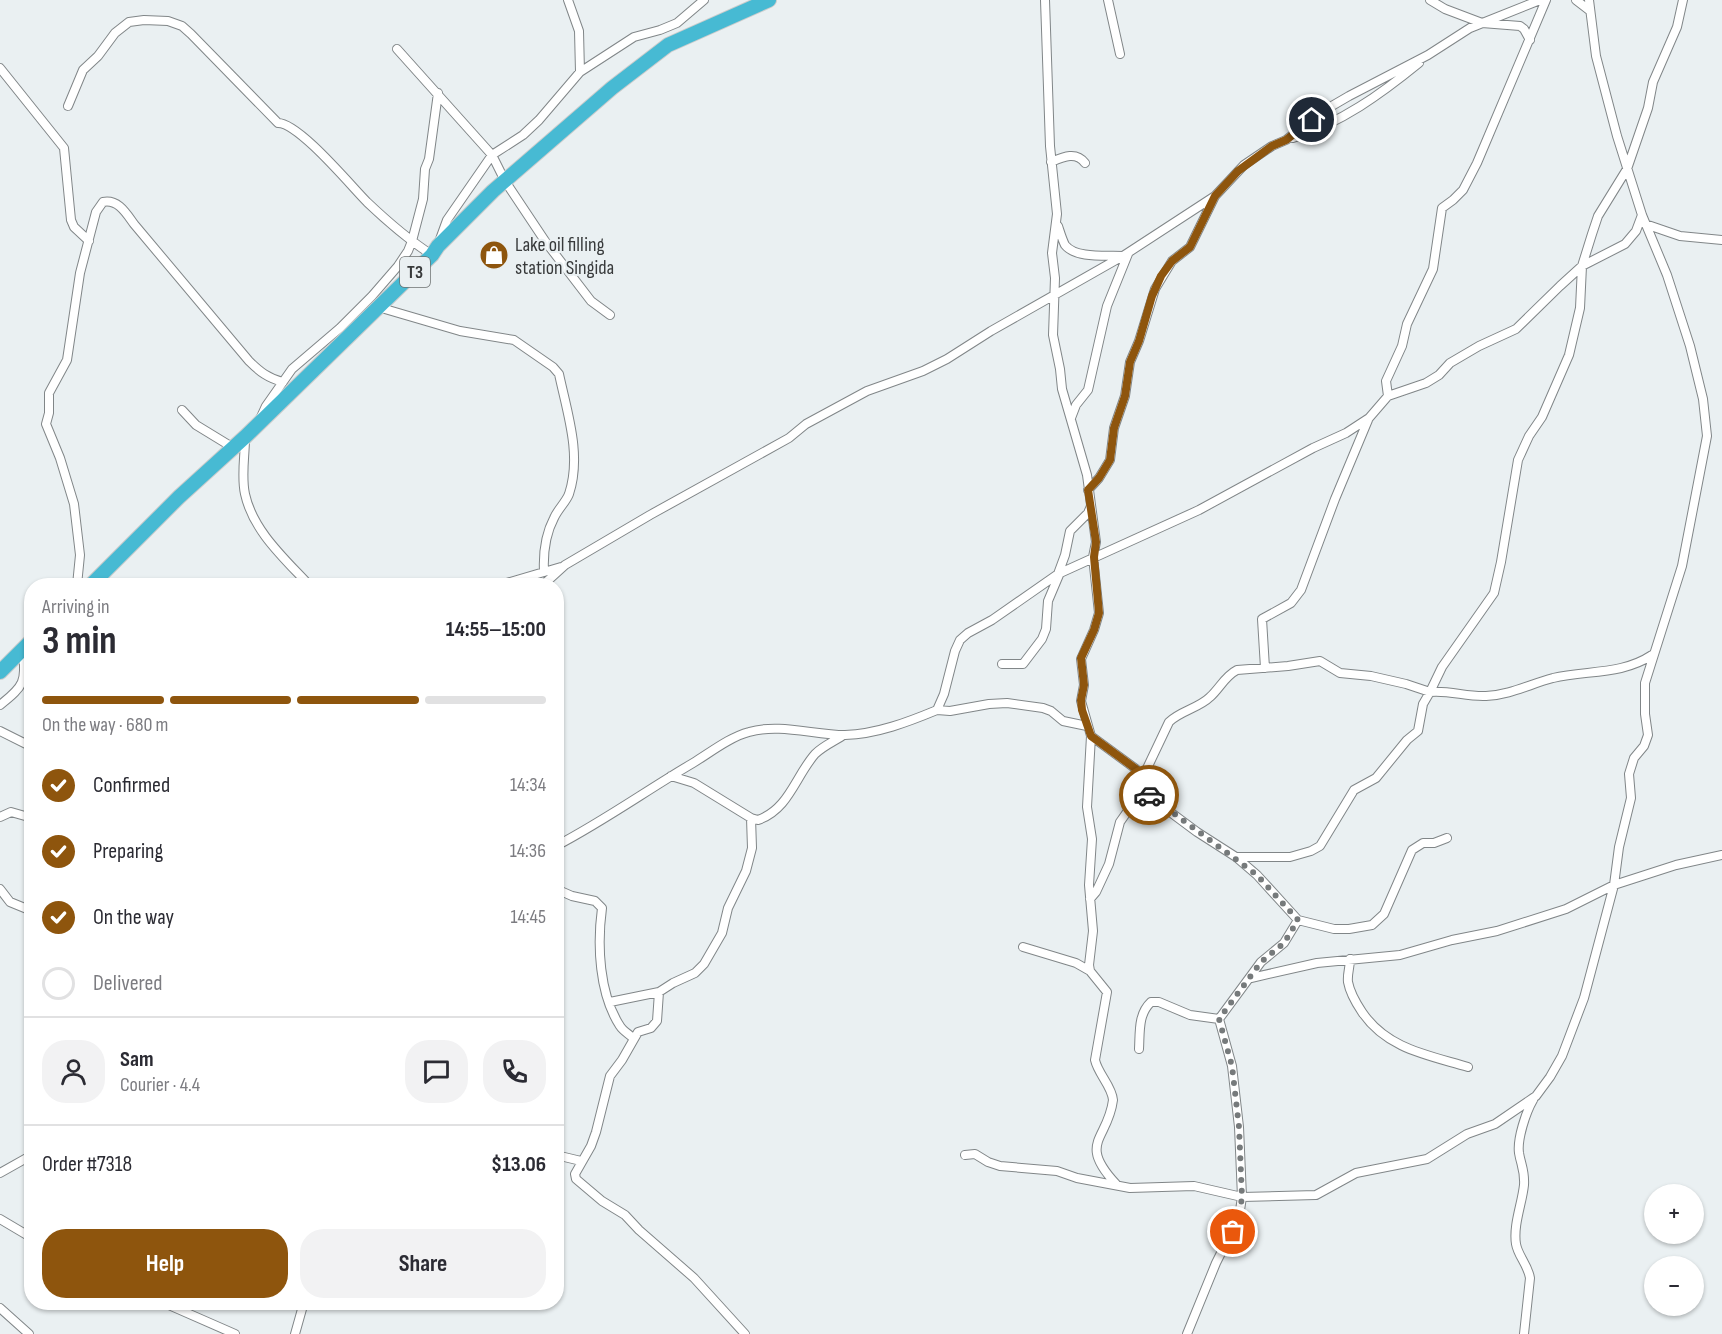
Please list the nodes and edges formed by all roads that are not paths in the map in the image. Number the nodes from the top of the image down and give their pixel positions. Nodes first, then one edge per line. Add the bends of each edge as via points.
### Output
1 (568, 0) edge
2 (704, 0) edge
3 (769, 0) edge
4 (1045, 0) edge
5 (1108, 0) edge
6 (1430, 0) edge
7 (1540, 0) edge
8 (1546, 0) edge
9 (1576, 0) edge
10 (1589, 0) edge
11 (1683, 0) edge
12 (1589, 10) junction
13 (1482, 23) junction
14 (1530, 40) junction
15 (397, 49) dead end
16 (1120, 54) dead end
17 (1428, 55) junction
18 (0, 68) edge
19 (580, 72) junction
20 (438, 93) junction
21 (68, 106) dead end
22 (1286, 140) junction
23 (492, 155) junction
24 (1051, 162) junction
25 (1085, 163) dead end
26 (1627, 169) junction
27 (505, 181) junction
28 (1215, 196) junction
29 (1642, 215) junction
30 (1057, 222) junction
31 (1645, 224) junction
32 (1722, 240) edge
33 (89, 241) junction
34 (412, 241) junction
35 (435, 251) junction
36 (1125, 255) junction
37 (1582, 266) junction
38 (1055, 294) junction
39 (378, 306) junction
40 (610, 315) dead end
41 (283, 382) junction
42 (1388, 396) junction
43 (182, 410) dead end
44 (1071, 418) junction
45 (1369, 418) junction
46 (260, 422) junction
47 (244, 437) junction
48 (232, 447) junction
49 (1088, 490) junction
50 (1091, 506) junction
51 (1095, 536) junction
52 (1112, 550) junction
53 (1094, 557) junction
54 (565, 565) junction
55 (544, 572) junction
56 (1058, 574) junction
57 (78, 578) edge
58 (98, 578) edge
59 (302, 578) edge
60 (524, 578) edge
61 (551, 578) edge
62 (24, 646) edge
63 (1652, 655) junction
64 (1002, 664) dead end
65 (1266, 668) junction
66 (0, 672) edge
67 (24, 677) edge
68 (1430, 692) junction
69 (0, 705) edge
70 (937, 710) junction
71 (1087, 726) junction
72 (0, 731) edge
73 (843, 735) junction
74 (1091, 736) junction
75 (24, 743) edge
76 (671, 776) junction
77 (1142, 783) junction
78 (24, 816) edge
79 (0, 818) edge
80 (751, 818) junction
81 (1447, 838) dead end
82 (564, 842) edge
83 (1722, 855) edge
84 (1236, 857) junction
85 (1614, 885) junction
86 (0, 889) edge
87 (564, 893) edge
88 (1090, 899) junction
89 (24, 908) edge
90 (1298, 920) junction
91 (1023, 946) dead end
92 (1350, 959) junction
93 (1090, 971) junction
94 (1251, 978) junction
95 (658, 992) junction
96 (609, 1002) junction
97 (1219, 1019) junction
98 (633, 1038) junction
99 (1139, 1049) dead end
100 (1468, 1067) dead end
101 (1536, 1096) junction
102 (965, 1155) dead end
103 (564, 1157) edge
104 (24, 1160) edge
105 (580, 1161) junction
106 (0, 1173) edge
107 (1116, 1184) junction
108 (1242, 1197) junction
109 (0, 1219) edge
110 (24, 1233) edge
111 (0, 1308) edge
112 (180, 1310) edge
113 (302, 1310) edge
114 (29, 1334) edge
115 (236, 1334) edge
116 (295, 1334) edge
117 (745, 1334) edge
118 (1187, 1334) edge
119 (1524, 1334) edge

1 - 19 street via 579,31
2 - 19 street via 677,23 634,37
3 - 27 highway, T3 via 668,45
4 - 24 street
5 - 16 street
6 - 13 street
7 - 13 street
8 - 14 street
9 - 12 street
10 - 12 street
11 - 26 street
12 - 26 street via 1596,56
13 - 14 street via 1520,26
13 - 17 street
14 - 42 street via 1463,190 1442,208 1433,269 1386,381
15 - 20 street
17 - 22 street via 1341,100
17 - 22 street via 1380,95
18 - 33 street via 64,148 71,220
19 - 23 street via 539,120
20 - 23 street
20 - 34 street via 423,199
21 - 34 street via 83,70 120,28 138,20 174,22 191,34 278,123 300,134
22 - 28 street via 1244,165
23 - 27 street
23 - 35 street via 447,220
24 - 25 street via 1074,156
24 - 30 street
26 - 29 street
26 - 37 street via 1598,216
27 - 35 highway, T3
27 - 40 street via 591,301
28 - 36 street
28 - 49 street via 1190,247 1172,261 1155,289 1130,362 1110,460
29 - 31 street
29 - 37 street via 1625,244
30 - 36 street via 1070,250 1079,254
30 - 38 street via 1052,254
31 - 32 street via 1680,236
31 - 63 street via 1667,275 1707,424 1682,566
33 - 41 street via 96,212 103,202 112,201 123,209 255,366
33 - 57 street via 80,273 68,360 49,393 46,424 74,504 80,555
34 - 35 street
34 - 41 street via 398,266 372,296 292,369
35 - 39 highway, T3
36 - 38 street
36 - 44 street via 1107,306 1088,390
37 - 42 street via 1516,329 1450,363 1426,383
37 - 68 street via 1580,308 1569,355 1518,460 1494,593 1442,667
38 - 44 street via 1053,334
38 - 54 street via 947,359 867,392 806,424 789,438
39 - 46 highway, T3
39 - 55 street via 459,331 514,340 559,374 570,422 573,467 569,493 546,536
41 - 46 street
42 - 45 street
43 - 48 street via 196,425
44 - 49 street via 1085,464
45 - 52 street via 1216,501
45 - 65 street via 1301,590 1291,603 1262,619
46 - 47 highway, T3
47 - 48 highway, T3
47 - 59 street via 245,496 273,547
48 - 58 highway, T3
49 - 50 street
50 - 51 street
50 - 56 street via 1071,531
51 - 52 street
51 - 53 street
52 - 53 street
53 - 56 street
53 - 71 street via 1099,613 1081,658 1081,700
54 - 55 street
54 - 61 street
55 - 60 street
56 - 64 street via 1042,639 1023,664
56 - 70 street via 960,640
62 - 66 highway
63 - 68 street via 1629,666 1551,679 1506,693 1481,696
63 - 85 street via 1645,683 1648,735 1629,774 1631,798
65 - 68 street via 1320,661 1340,673 1371,676
65 - 77 street via 1251,667 1231,673 1209,698 1175,717 1164,731
67 - 69 street via 21,687
68 - 84 street via 1423,704 1418,731 1376,778 1354,790 1320,846 1290,857
70 - 71 street via 1007,703 1043,708 1063,721
70 - 73 street via 895,726
71 - 74 street
72 - 75 street
73 - 76 street via 781,730 748,732
73 - 80 street via 818,751 780,806 762,818
74 - 77 street via 1134,767
74 - 88 street via 1087,798 1093,850
76 - 80 street via 694,783
76 - 82 street
77 - 84 street via 1158,803
77 - 88 street via 1141,792 1119,822 1109,864
78 - 79 street via 11,812
80 - 95 street via 752,848 746,871 716,945 695,973
81 - 90 street via 1412,849 1384,914 1372,925 1334,929
83 - 85 street
84 - 90 street
85 - 92 street via 1566,909 1497,932 1400,955
85 - 101 street via 1577,1019 1562,1056
86 - 89 street via 10,902
87 - 96 street via 596,901 602,908 600,958
88 - 93 street
90 - 94 street via 1284,943 1261,962
91 - 93 street via 1067,959
92 - 94 street
92 - 100 street via 1347,977 1353,997 1383,1036 1401,1046
93 - 107 street via 1107,992 1095,1060 1113,1096 1096,1142 1105,1172
94 - 97 street
95 - 96 street
95 - 98 street via 657,1021
96 - 98 street via 621,1027
97 - 99 street via 1190,1015 1151,1002 1141,1020
97 - 108 street via 1232,1066
98 - 105 street via 610,1076 596,1132
101 - 108 street via 1495,1124 1467,1134 1427,1159 1356,1173 1316,1195
101 - 119 street via 1524,1120 1519,1151 1524,1184 1516,1243 1530,1278
102 - 107 street via 975,1154 1000,1166 1057,1171
103 - 105 street
104 - 106 street
105 - 117 street via 576,1179 625,1215 694,1278
107 - 108 street via 1138,1189 1194,1186
108 - 118 street via 1239,1217
109 - 110 street
111 - 114 street
112 - 115 street
113 - 116 street

